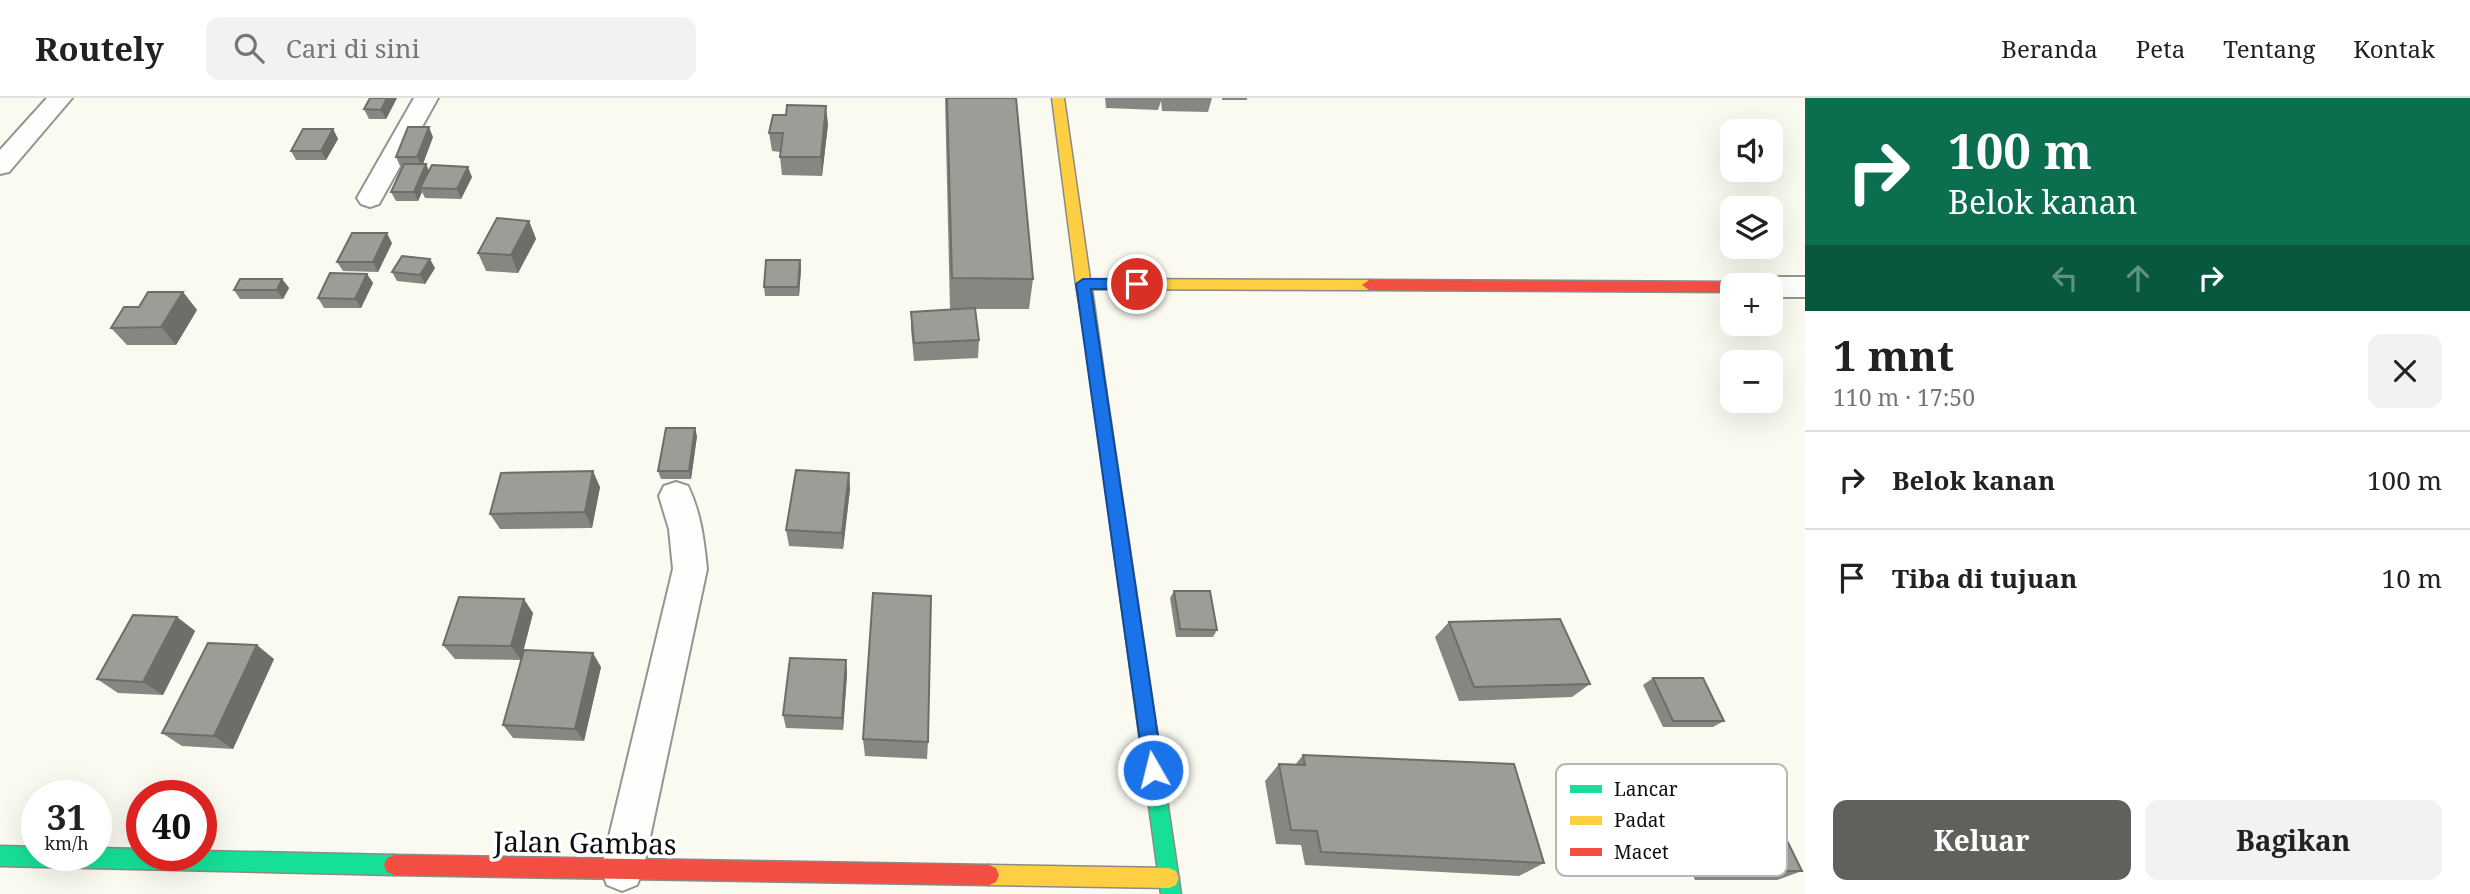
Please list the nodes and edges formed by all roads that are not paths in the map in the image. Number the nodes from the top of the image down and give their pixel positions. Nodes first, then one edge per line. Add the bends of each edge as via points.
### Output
1 (60, 98) edge
2 (426, 98) edge
3 (1058, 98) edge
4 (0, 166) edge
5 (370, 198) dead end
6 (1083, 284) junction
7 (1720, 287) edge
8 (1783, 287) edge
9 (1805, 287) edge
10 (677, 496) dead end
11 (0, 856) edge
12 (610, 878) edge
13 (1170, 886) edge

1 - 4 street
2 - 5 street
3 - 6 street
6 - 7 street
6 - 13 street
8 - 9 street
10 - 12 street via 690,569
11 - 12 street, Jalan Gambas
12 - 13 street, Jalan Gambas

